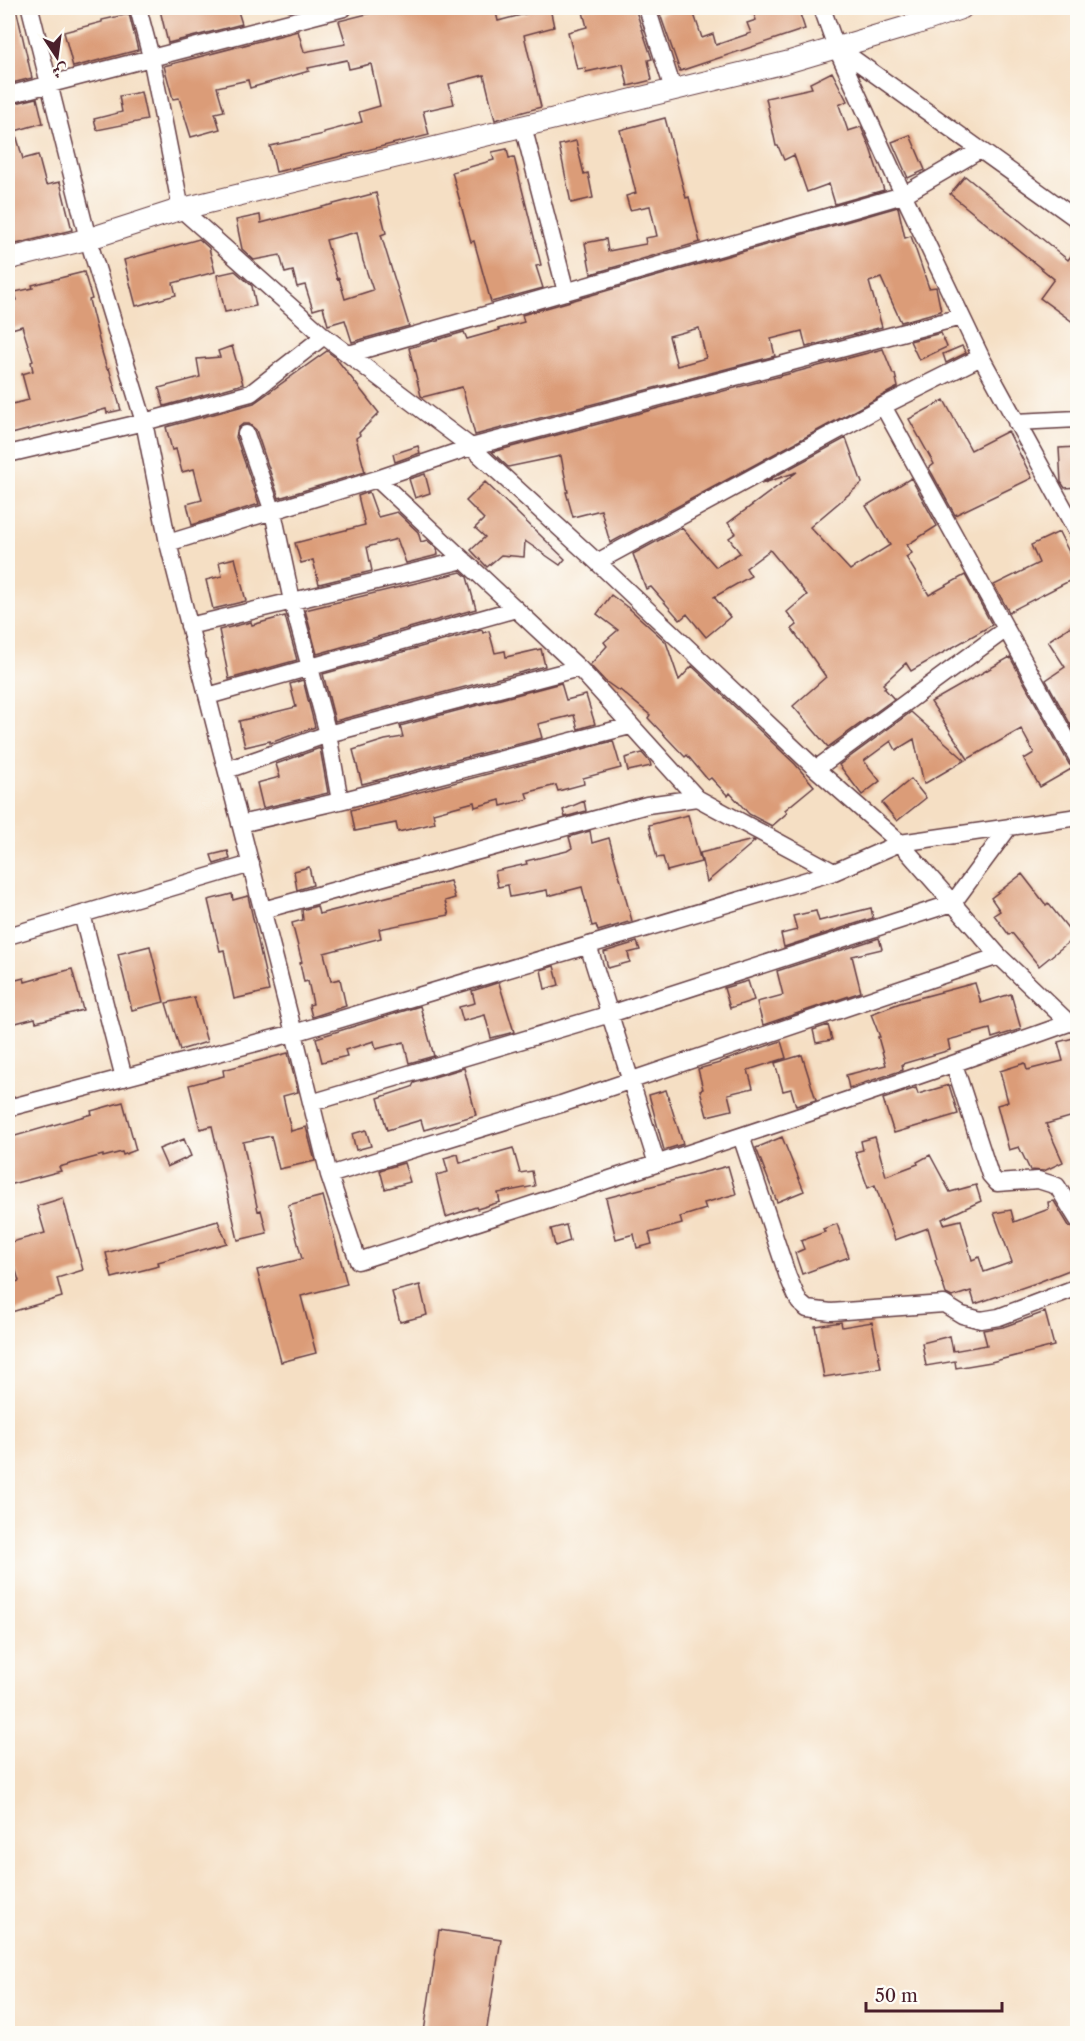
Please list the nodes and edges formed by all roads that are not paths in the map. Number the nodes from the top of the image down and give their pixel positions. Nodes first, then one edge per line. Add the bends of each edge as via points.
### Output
1 (30, 8) edge
2 (138, 8) edge
3 (344, 8) edge
4 (647, 8) edge
5 (822, 8) edge
6 (962, 8) edge
7 (934, 12) edge
8 (836, 47) junction
9 (151, 57) junction
10 (51, 85) junction
11 (673, 89) junction
12 (8, 95) edge
13 (523, 126) junction
14 (980, 150) junction
15 (903, 195) junction
16 (181, 209) junction
17 (1077, 220) edge
18 (88, 238) junction
19 (8, 259) edge
20 (566, 292) junction
21 (961, 317) junction
22 (324, 336) junction
23 (349, 354) junction
24 (981, 357) junction
25 (884, 406) junction
26 (1077, 419) edge
27 (144, 422) junction
28 (1016, 422) junction
29 (246, 434) dead end
30 (471, 447) junction
31 (8, 454) edge
32 (377, 479) junction
33 (273, 512) junction
34 (1077, 534) edge
35 (168, 543) junction
36 (464, 560) junction
37 (597, 562) junction
38 (292, 601) junction
39 (516, 609) junction
40 (189, 626) junction
41 (1006, 629) junction
42 (310, 668) junction
43 (579, 668) junction
44 (208, 696) junction
45 (630, 726) junction
46 (328, 734) junction
47 (1077, 759) edge
48 (816, 769) junction
49 (226, 770) junction
50 (697, 798) junction
51 (339, 801) junction
52 (1077, 817) edge
53 (240, 824) junction
54 (1009, 827) junction
55 (900, 843) junction
56 (251, 864) junction
57 (834, 872) junction
58 (953, 903) junction
59 (263, 910) junction
60 (82, 914) junction
61 (8, 936) edge
62 (588, 945) junction
63 (999, 956) junction
64 (610, 1014) junction
65 (1073, 1023) edge
66 (294, 1033) junction
67 (954, 1064) junction
68 (124, 1078) junction
69 (632, 1081) junction
70 (311, 1103) junction
71 (8, 1108) edge
72 (741, 1136) junction
73 (657, 1164) junction
74 (329, 1175) junction
75 (1077, 1220) edge
76 (1077, 1287) edge

1 - 10 street
2 - 9 street
3 - 9 street
4 - 11 street
5 - 8 street
6 - 7 street
7 - 8 street
8 - 11 street
8 - 14 street
8 - 15 street
9 - 10 street
9 - 16 street
10 - 12 street
10 - 18 street
11 - 13 street
13 - 16 street
13 - 20 street
14 - 15 street
14 - 17 street
15 - 20 street
15 - 21 street
16 - 18 street
16 - 22 street
18 - 19 street
18 - 27 street
20 - 23 street
21 - 24 street
21 - 30 street
22 - 23 street
22 - 27 street via 251,393
23 - 30 street
24 - 25 street
24 - 28 street
25 - 37 street
25 - 41 street
26 - 28 street
27 - 31 street
27 - 35 street
28 - 34 street
29 - 33 street
30 - 32 street
30 - 37 street
32 - 33 street
32 - 36 street
33 - 35 street
33 - 38 street
35 - 40 street
36 - 38 street
36 - 39 street
37 - 48 street
38 - 40 street
38 - 42 street
39 - 42 street
39 - 43 street
40 - 44 street
41 - 47 street
41 - 48 street
42 - 44 street
42 - 46 street
43 - 45 street
43 - 46 street
44 - 49 street
45 - 50 street
45 - 51 street
46 - 49 street
46 - 51 street
48 - 55 street
49 - 53 street
50 - 57 street
50 - 59 street via 647,806
51 - 53 street
52 - 54 street
53 - 56 street
54 - 55 street
54 - 58 street
55 - 57 street
55 - 58 street
56 - 59 street
56 - 60 street
57 - 62 street
58 - 63 street
58 - 64 street
59 - 66 street
60 - 61 street
60 - 68 street
62 - 64 street
62 - 66 street
63 - 65 street
63 - 69 street
64 - 69 street
64 - 70 street
65 - 67 street
66 - 68 street
66 - 70 street
67 - 72 street
67 - 75 street via 990,1175 997,1183 1038,1180 1057,1186
68 - 71 street
69 - 73 street
69 - 74 street
70 - 74 street
72 - 73 street
72 - 76 street via 788,1277 799,1302 807,1309 831,1312 944,1304 981,1320 999,1317
73 - 74 street via 358,1261

